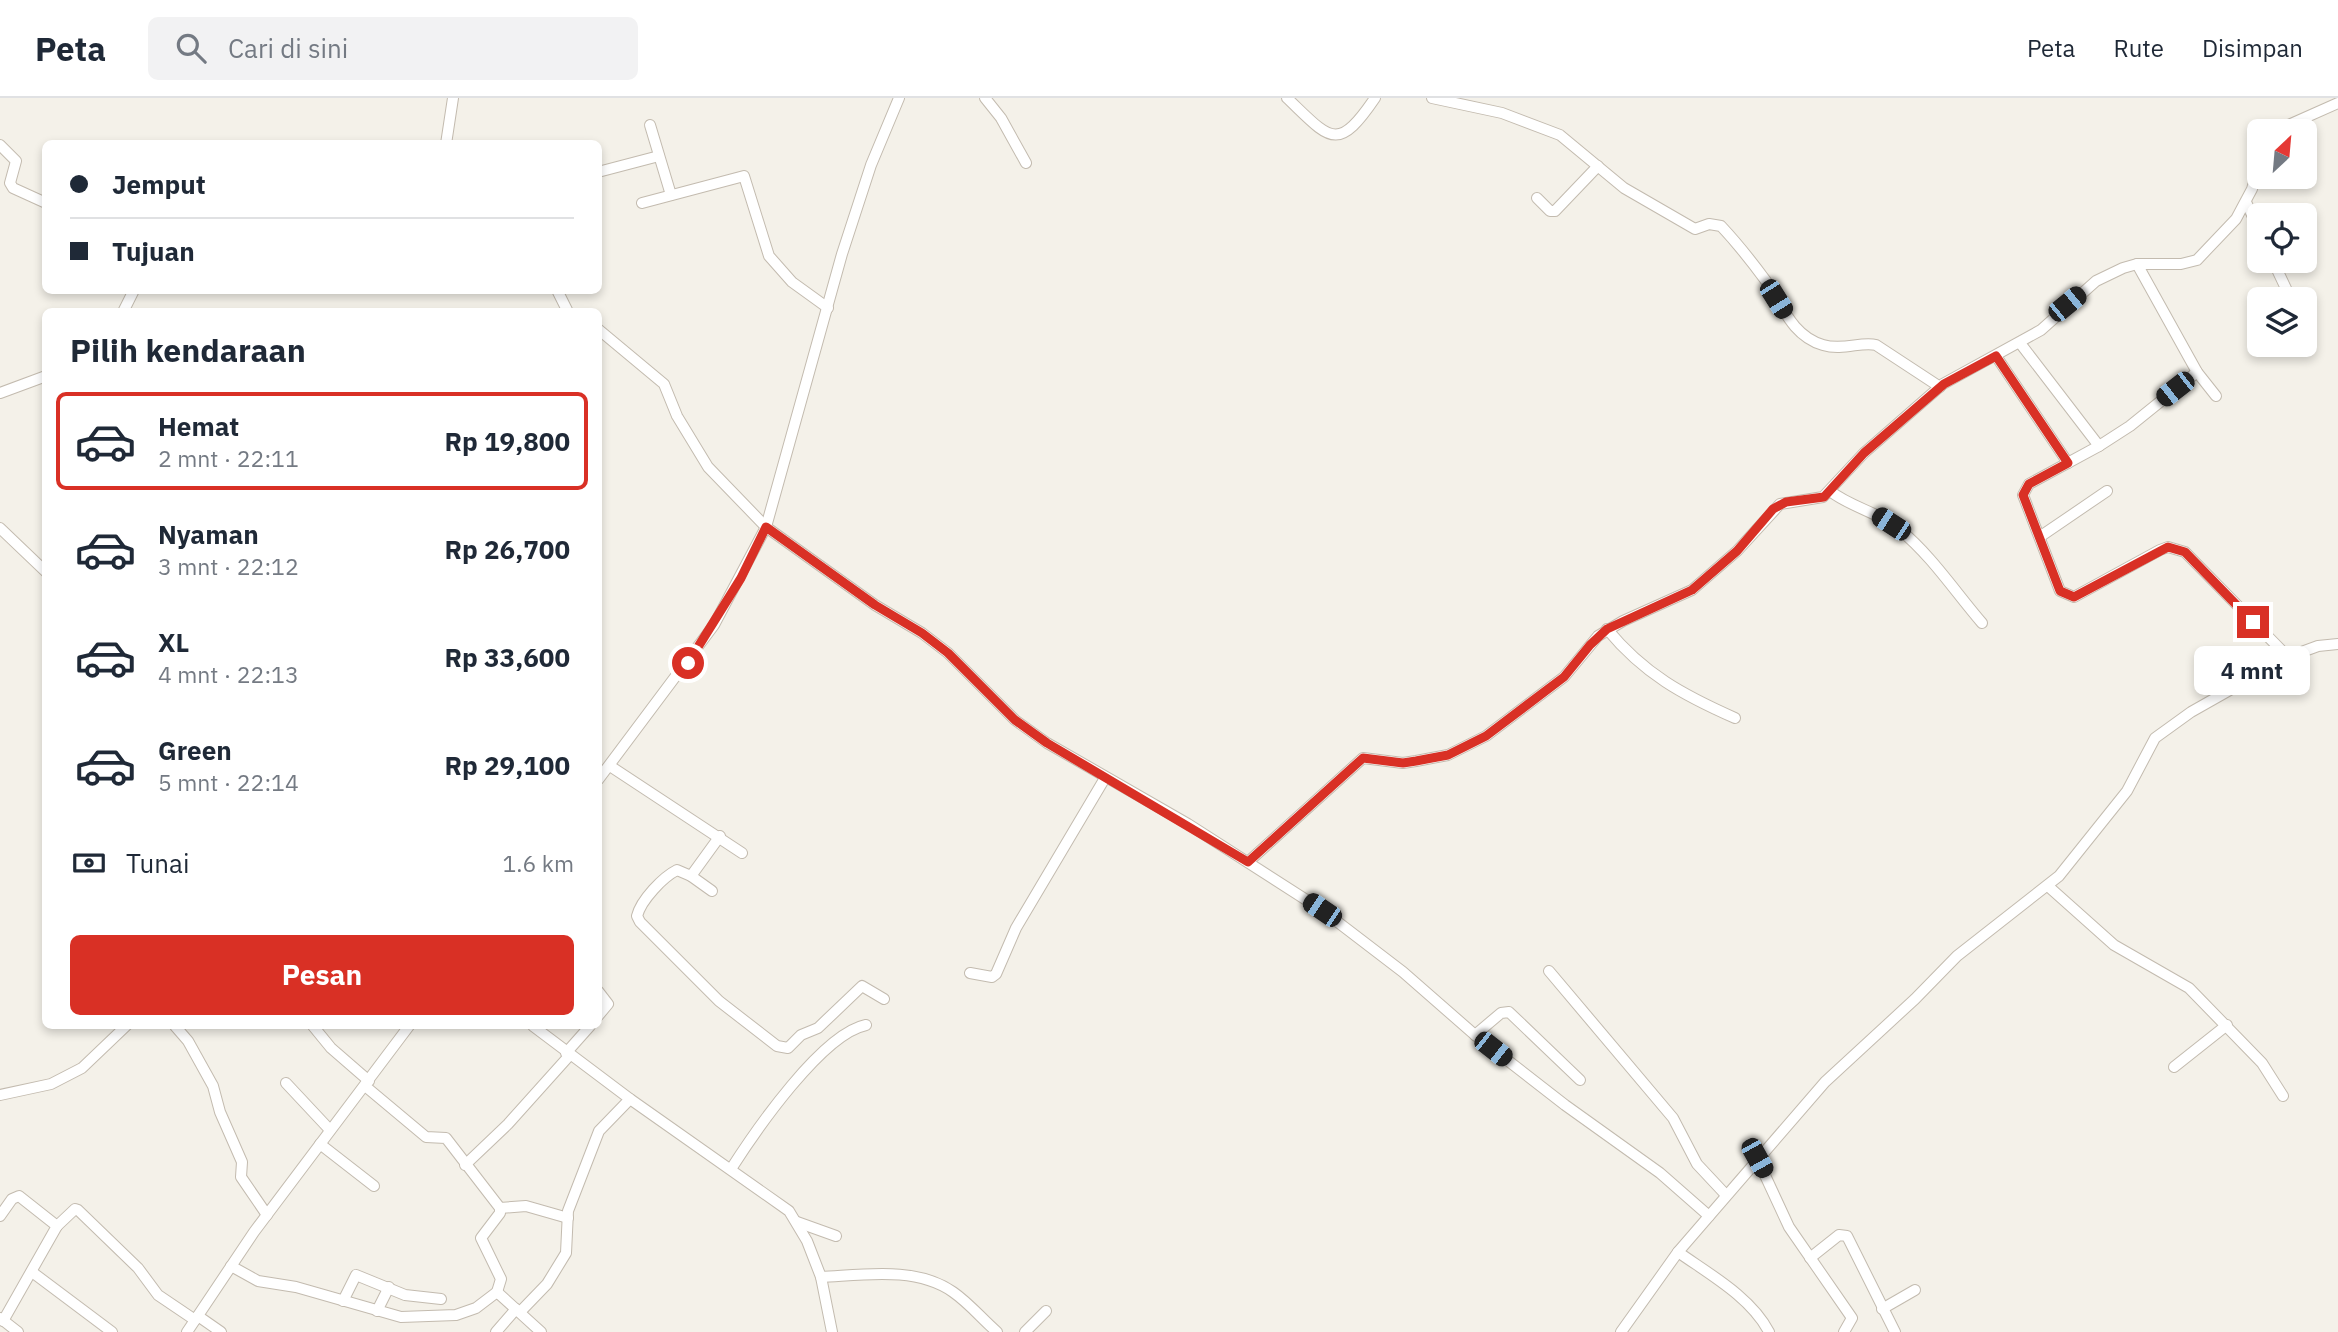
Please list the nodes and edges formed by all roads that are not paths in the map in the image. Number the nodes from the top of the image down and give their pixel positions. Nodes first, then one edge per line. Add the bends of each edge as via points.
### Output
1 (453, 98) edge
2 (899, 98) edge
3 (985, 98) edge
4 (1287, 98) edge
5 (1375, 98) edge
6 (1432, 98) edge
7 (2338, 103) edge
8 (2302, 119) edge
9 (650, 125) dead end
10 (447, 140) edge
11 (0, 145) edge
12 (659, 156) junction
13 (1026, 163) dead end
14 (1598, 166) junction
15 (602, 171) edge
16 (2250, 189) edge
17 (670, 195) junction
18 (1537, 198) dead end
19 (42, 201) edge
20 (2246, 202) joint
21 (642, 203) dead end
22 (2137, 264) junction
23 (828, 308) junction
24 (602, 332) edge
25 (2020, 343) junction
26 (1996, 356) junction
27 (2197, 372) junction
28 (42, 377) edge
29 (1940, 387) junction
30 (0, 393) edge
31 (2216, 397) dead end
32 (2099, 446) junction
33 (2068, 463) junction
34 (1830, 491) junction
35 (2107, 491) dead end
36 (766, 527) junction
37 (0, 528) edge
38 (2040, 536) junction
39 (42, 568) edge
40 (1983, 623) dead end
41 (1607, 629) junction
42 (2338, 644) edge
43 (2288, 657) junction
44 (1735, 718) dead end
45 (610, 766) junction
46 (602, 775) edge
47 (1105, 778) junction
48 (720, 836) junction
49 (742, 853) dead end
50 (1248, 862) junction
51 (691, 876) junction
52 (2049, 887) junction
53 (712, 891) dead end
54 (1549, 971) dead end
55 (970, 973) dead end
56 (602, 994) edge
57 (884, 999) dead end
58 (602, 1011) edge
59 (866, 1025) dead end
60 (2227, 1025) junction
61 (123, 1029) edge
62 (178, 1029) edge
63 (315, 1029) edge
64 (407, 1029) edge
65 (537, 1029) edge
66 (588, 1029) edge
67 (1475, 1035) junction
68 (568, 1054) junction
69 (2174, 1067) dead end
70 (1580, 1080) dead end
71 (286, 1083) dead end
72 (367, 1083) junction
73 (0, 1095) edge
74 (2283, 1096) dead end
75 (629, 1099) junction
76 (330, 1130) junction
77 (320, 1144) junction
78 (1757, 1158) junction
79 (466, 1165) junction
80 (731, 1170) junction
81 (374, 1186) dead end
82 (1726, 1195) junction
83 (500, 1208) junction
84 (267, 1214) junction
85 (0, 1216) edge
86 (1709, 1216) junction
87 (568, 1218) junction
88 (797, 1222) junction
89 (57, 1226) junction
90 (836, 1236) dead end
91 (1678, 1252) junction
92 (1810, 1258) junction
93 (231, 1266) junction
94 (32, 1272) junction
95 (821, 1277) junction
96 (390, 1287) junction
97 (1915, 1290) dead end
98 (497, 1292) junction
99 (441, 1299) dead end
100 (343, 1301) junction
101 (1882, 1309) junction
102 (377, 1311) junction
103 (518, 1311) junction
104 (1046, 1311) dead end
105 (197, 1318) junction
106 (1, 1319) edge
107 (18, 1332) edge
108 (113, 1332) edge
109 (187, 1332) edge
110 (221, 1332) edge
111 (496, 1332) edge
112 (541, 1332) edge
113 (832, 1332) edge
114 (997, 1332) edge
115 (1025, 1332) edge
116 (1621, 1332) edge
117 (1769, 1332) edge
118 (1843, 1332) edge
119 (1895, 1332) edge

1 - 10 street
2 - 23 street via 871,165
3 - 13 street
4 - 5 street via 1318,128 1335,136 1356,126
6 - 14 street via 1536,123 1560,135
7 - 8 street
9 - 12 street
11 - 19 street via 16,161 10,183 13,188
12 - 15 street
12 - 17 street
14 - 18 street via 1555,211
14 - 29 street via 1624,188 1686,226 1721,226 1803,335 1824,346 1876,345
16 - 20 street
17 - 21 street
17 - 23 street via 744,176 769,256 792,282
20 - 22 street via 2225,234 2197,260
22 - 25 street via 2096,281
22 - 27 street
23 - 36 street
24 - 36 street via 664,384 677,416 708,467
25 - 26 street
25 - 32 street
26 - 29 street
26 - 33 street
27 - 31 street
27 - 32 street
28 - 30 street
29 - 34 street via 1864,453
32 - 33 street
33 - 38 street via 2025,489 2023,501
34 - 40 street via 1902,531
34 - 41 street via 1819,499 1780,504 1737,551 1692,590
35 - 38 street
36 - 45 street via 714,625
36 - 47 street via 922,633 1015,720
37 - 39 street
38 - 43 street via 2060,591 2070,597 2160,550 2168,547 2185,552
41 - 44 street via 1639,663 1682,695
41 - 50 street via 1564,677 1486,736 1453,753 1403,763 1363,758
42 - 43 street
43 - 52 street via 2200,706 2155,738 2110,815
45 - 46 street
45 - 48 street
47 - 50 street
47 - 55 street via 1016,928 996,974
48 - 49 street
48 - 51 street
50 - 67 street via 1363,941
51 - 53 street
51 - 57 street via 677,870 671,874 641,905 640,922 719,1001 777,1046 788,1048 801,1035 813,1032 862,986
52 - 60 street via 2114,945 2189,988
52 - 78 street via 1956,957 1825,1082
54 - 82 street via 1669,1113 1697,1164
56 - 58 street via 608,1004
59 - 80 street via 829,1044
60 - 69 street
60 - 74 street via 2262,1063
61 - 73 street via 82,1068 51,1084
62 - 84 street via 213,1086 242,1162 242,1177
63 - 72 street
64 - 72 street
65 - 68 street
66 - 68 street
67 - 70 street via 1501,1013 1509,1012
67 - 86 street via 1660,1173
68 - 75 street
68 - 79 street
71 - 76 street
72 - 76 street
72 - 79 street via 426,1138 446,1138
75 - 80 street
75 - 87 street via 599,1131
76 - 77 street
77 - 81 street
77 - 84 street
78 - 82 street
78 - 92 street via 1789,1227
79 - 83 street
80 - 88 street via 778,1200
82 - 86 street
83 - 87 street via 526,1206
83 - 98 street via 481,1238 501,1279
84 - 93 street
85 - 89 street via 19,1196
86 - 91 street
87 - 103 street via 566,1253 551,1279
88 - 90 street
88 - 95 street
89 - 94 street
89 - 105 street via 78,1210 138,1268 158,1295
91 - 116 street
91 - 117 street via 1730,1290
92 - 101 street via 1839,1235 1847,1236
92 - 118 street via 1852,1318
93 - 100 street via 258,1281
93 - 105 street
94 - 106 street
94 - 108 street
95 - 113 street
95 - 114 street via 889,1274 934,1283 957,1294
96 - 99 street via 417,1298
96 - 100 street via 356,1275
96 - 102 street
97 - 101 street
98 - 102 street via 476,1308 456,1315 401,1317
98 - 103 street
100 - 102 street
101 - 119 street
103 - 111 street
103 - 112 street
104 - 115 street
105 - 109 street
105 - 110 street
106 - 107 street

